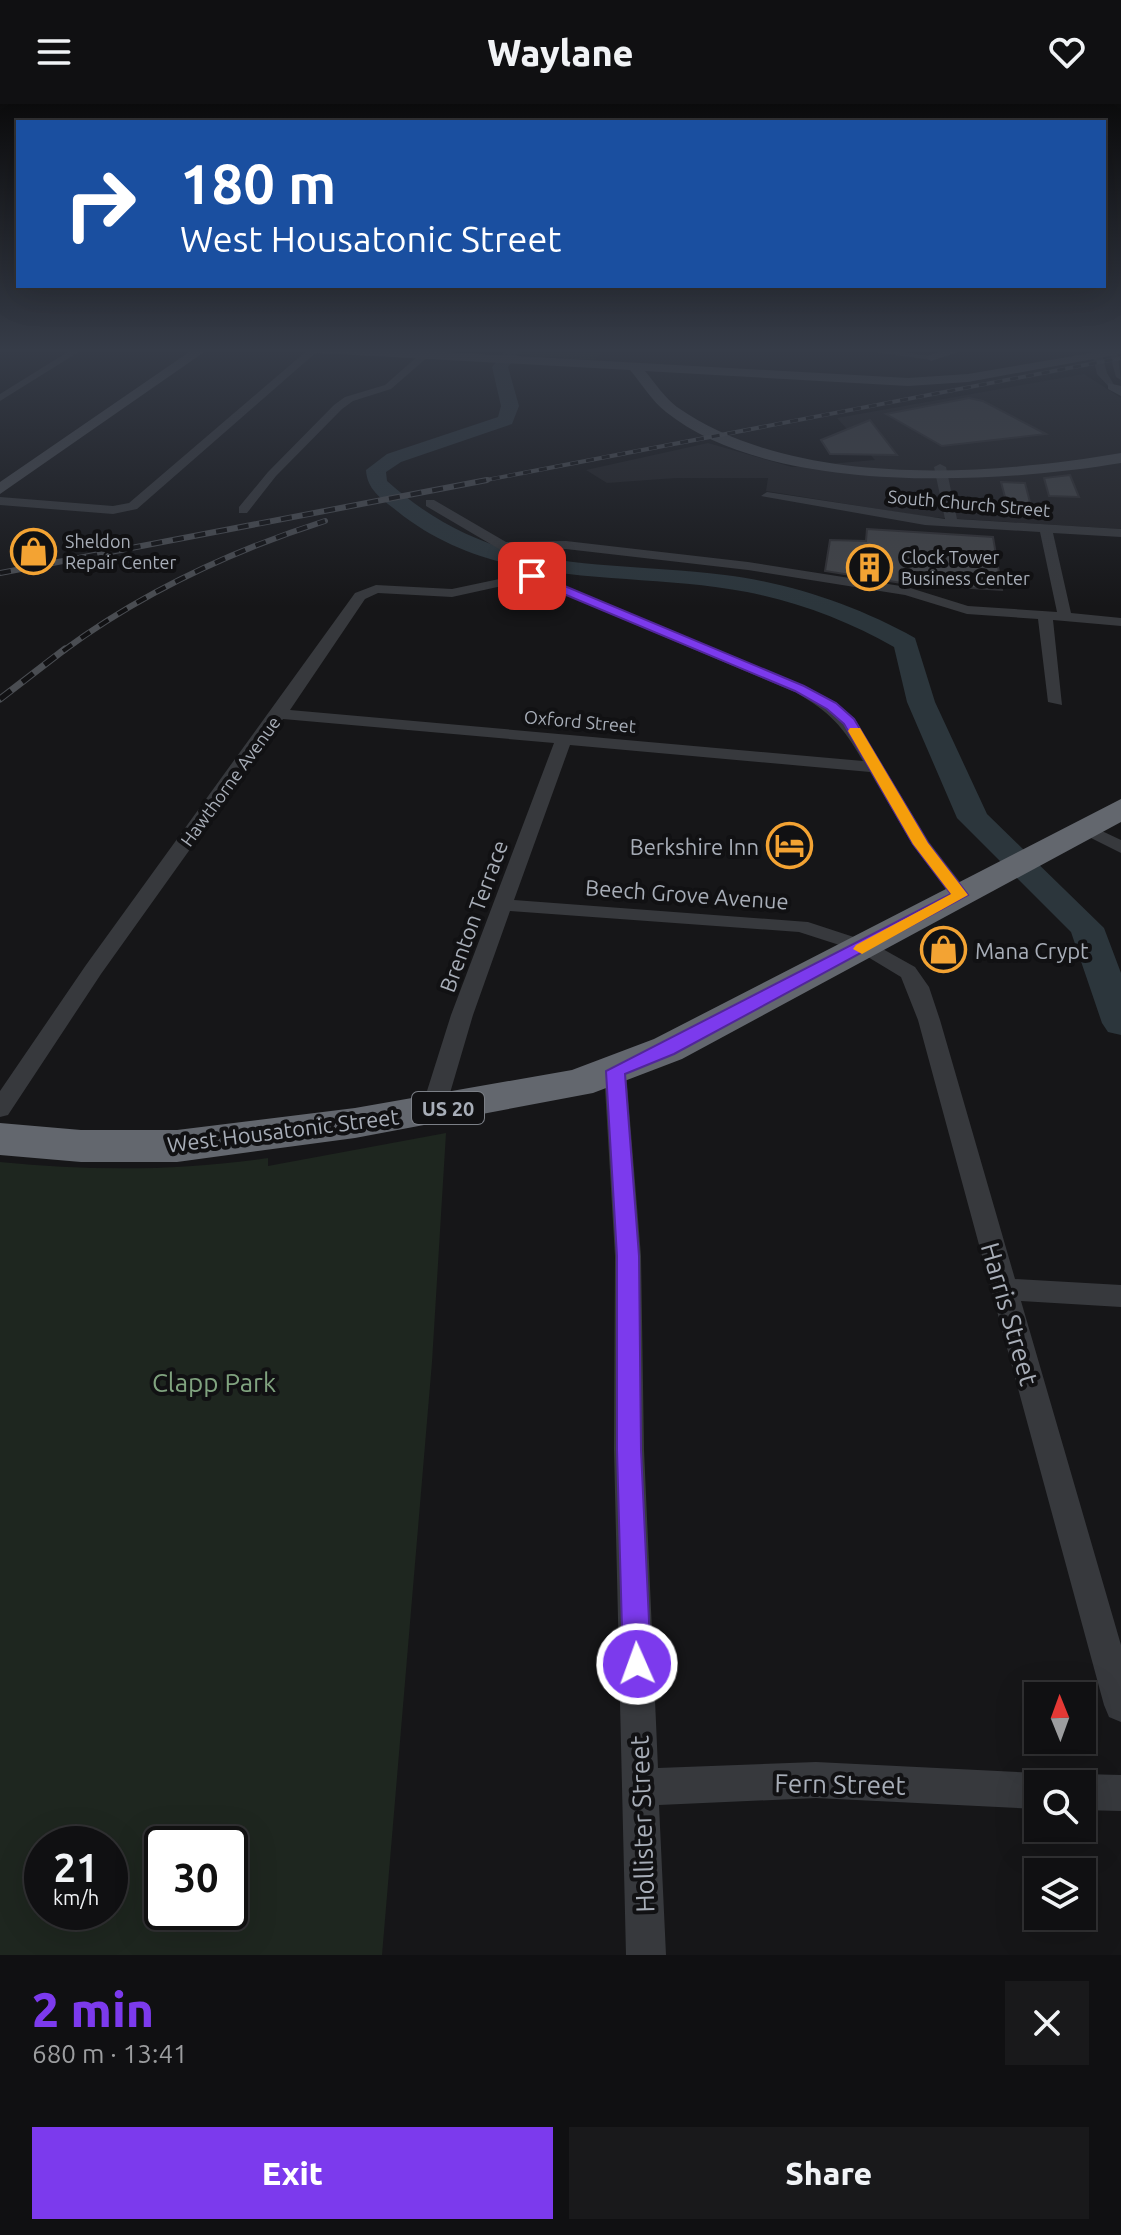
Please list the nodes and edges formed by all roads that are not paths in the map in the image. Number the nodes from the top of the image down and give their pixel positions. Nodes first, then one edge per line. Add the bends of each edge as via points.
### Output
1 (79, 434) edge
2 (218, 434) edge
3 (311, 434) edge
4 (719, 434) edge
5 (739, 434) edge
6 (1121, 450) edge
7 (1121, 458) edge
8 (941, 470) junction
9 (0, 489) edge
10 (767, 496) dead end
11 (0, 501) edge
12 (430, 503) dead end
13 (243, 510) dead end
14 (952, 523) junction
15 (1046, 529) junction
16 (1121, 533) edge
17 (509, 550) junction
18 (529, 572) junction
19 (1045, 616) junction
20 (1065, 617) junction
21 (1121, 622) edge
22 (1056, 702) dead end
23 (279, 714) junction
24 (564, 740) junction
25 (876, 767) junction
26 (1121, 809) edge
27 (1087, 829) junction
28 (1121, 847) edge
29 (969, 891) junction
30 (503, 905) junction
31 (865, 947) junction
32 (615, 1071) junction
33 (0, 1109) edge
34 (433, 1110) junction
35 (0, 1139) edge
36 (1003, 1289) junction
37 (1121, 1296) edge
38 (1121, 1705) edge
39 (642, 1787) junction
40 (1024, 1790) edge
41 (1096, 1792) edge
42 (1121, 1793) edge
43 (646, 1955) edge

1 - 9 street
2 - 11 street via 126,510
3 - 13 street
4 - 8 street via 746,448 812,464
5 - 8 street via 782,452
6 - 8 street
7 - 8 street via 1046,470
8 - 14 street
10 - 14 street, South Church Street
12 - 17 street
14 - 15 street, South Church Street
15 - 16 street, South Church Street
15 - 20 street
17 - 18 street
17 - 19 street via 533,543 566,545 759,568 907,591 967,610
18 - 23 street, Hawthorne Avenue via 452,593 366,593
18 - 25 street via 831,706 849,722
19 - 20 street
19 - 22 street
20 - 21 street
23 - 24 street, Oxford Street
23 - 33 street, Hawthorne Avenue via 93,970
24 - 25 street, Oxford Street
24 - 30 street, Brenton Terrace
25 - 29 street via 921,844
26 - 27 highway, West Housatonic Street / US 20
27 - 28 street
27 - 29 highway, West Housatonic Street / US 20
29 - 31 highway, West Housatonic Street / US 20
30 - 31 street, Beech Grove Avenue via 801,926
30 - 34 street, Brenton Terrace
31 - 32 highway, West Housatonic Street / US 20
31 - 36 street, Harris Street via 908,972 918,987
32 - 34 highway, West Housatonic Street / US 20 via 542,1091
32 - 39 street, Hollister Street via 628,1256 629,1450
34 - 35 highway, West Housatonic Street / US 20 via 177,1146
36 - 37 street
36 - 38 street, Harris Street
39 - 40 street, Fern Street via 816,1780
39 - 43 street, Hollister Street
41 - 42 street

